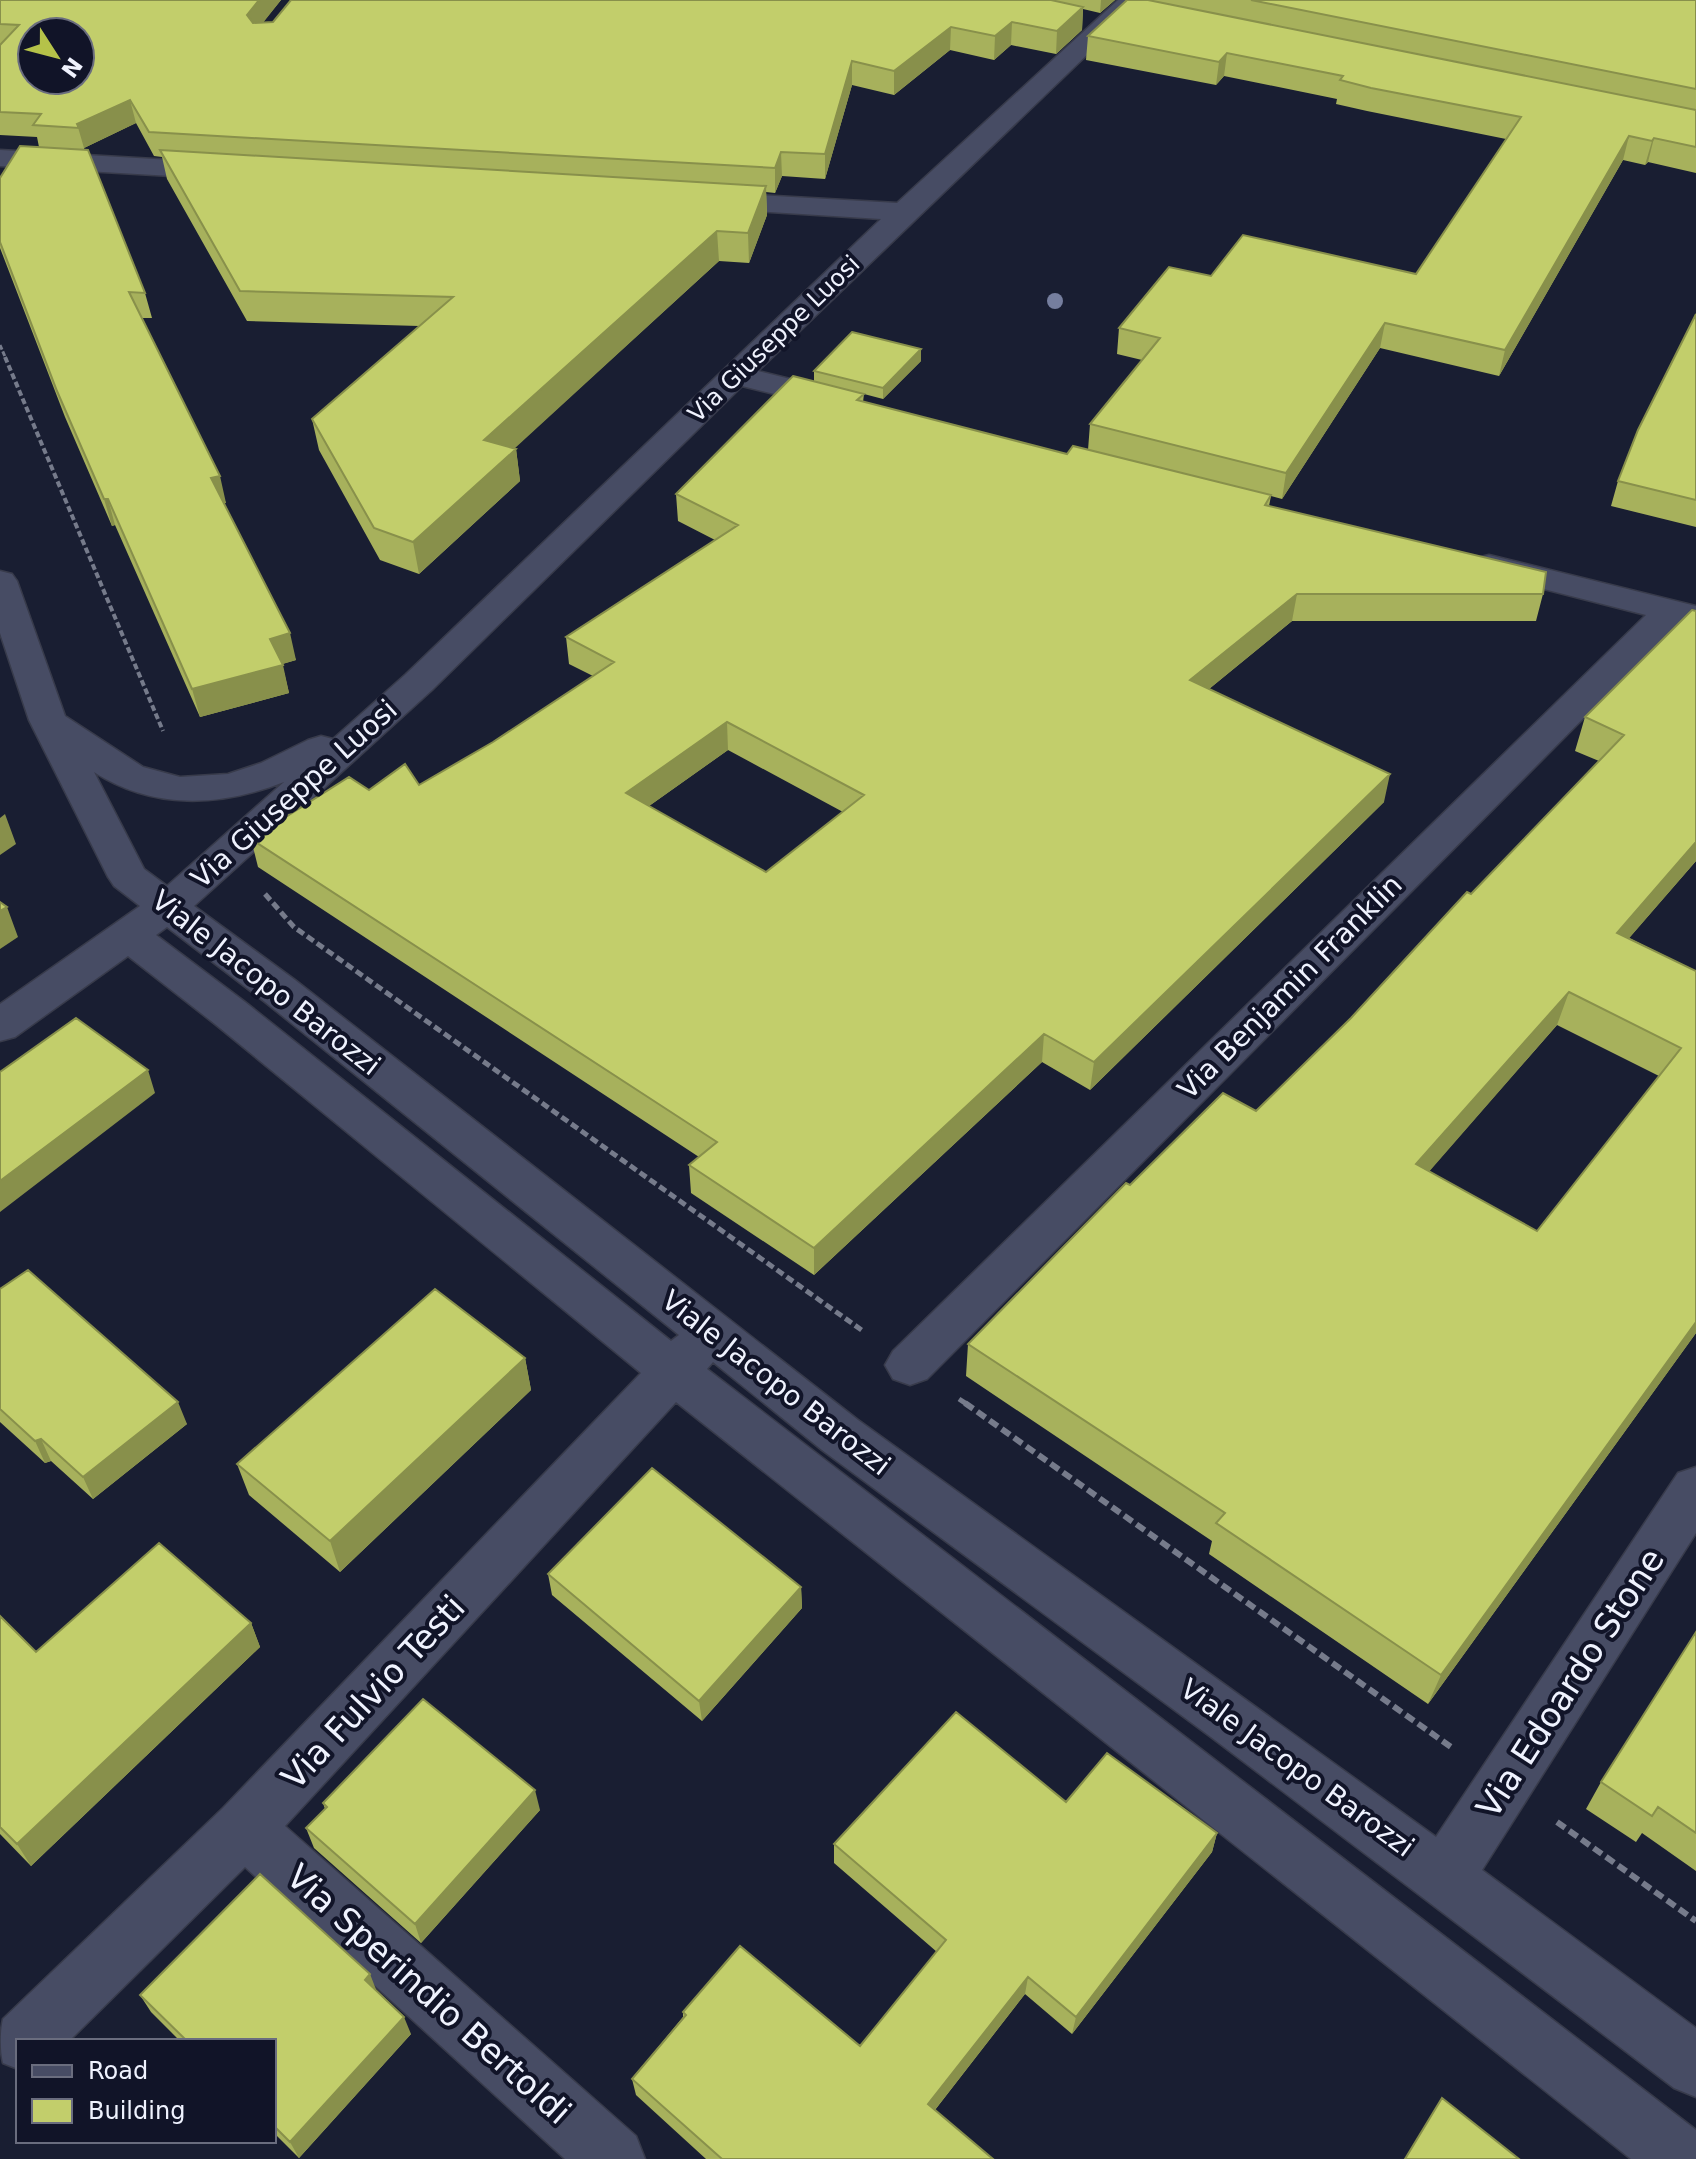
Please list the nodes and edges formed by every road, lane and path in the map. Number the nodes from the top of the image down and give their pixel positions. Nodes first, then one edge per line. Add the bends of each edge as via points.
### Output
1 (1109, 12) edge
2 (1154, 15) edge
3 (0, 158) edge
4 (248, 173) edge
5 (687, 199) edge
6 (904, 212) junction
7 (0, 345) edge
8 (737, 375) junction
9 (875, 409) edge
10 (1456, 557) edge
11 (0, 581) edge
12 (1683, 614) edge
13 (6, 630) edge
14 (419, 682) junction
15 (48, 720) junction
16 (165, 735) dead end
17 (148, 920) junction
18 (0, 1026) edge
19 (710, 1332) junction
20 (910, 1365) dead end
21 (674, 1372) junction
22 (1696, 1489) edge
23 (244, 1828) junction
24 (1444, 1876) junction
25 (27, 2039) edge
26 (16, 2050) edge
27 (0, 2066) edge
28 (1696, 2066) edge
29 (613, 2159) edge
30 (1682, 2159) edge

1 - 2 street
1 - 6 street, Via Giuseppe Luosi
3 - 4 street
5 - 6 street
6 - 8 street, Via Giuseppe Luosi
7 - 16 path
8 - 9 street
8 - 14 street, Via Giuseppe Luosi
10 - 12 street
11 - 13 street, Viale Jacopo Barozzi
12 - 20 street, Via Benjamin Franklin
13 - 15 street, Viale Jacopo Barozzi
14 - 15 street, Via Giuseppe Luosi via 293,765 255,782 216,789 181,790 126,775
14 - 17 street, Via Giuseppe Luosi
15 - 17 street, Viale Jacopo Barozzi
17 - 18 street, Via Giuseppe Luosi
17 - 19 street, Viale Jacopo Barozzi
17 - 21 street via 230,1013
19 - 21 street, Via Fulvio Testi
19 - 24 street, Viale Jacopo Barozzi via 840,1435
21 - 23 street, Via Fulvio Testi
21 - 30 street
22 - 24 street, Via Edoardo Stone
23 - 25 street, Via Fulvio Testi
23 - 29 street, Via Sperindio Bertoldi
24 - 28 street, Viale Jacopo Barozzi
26 - 27 street

